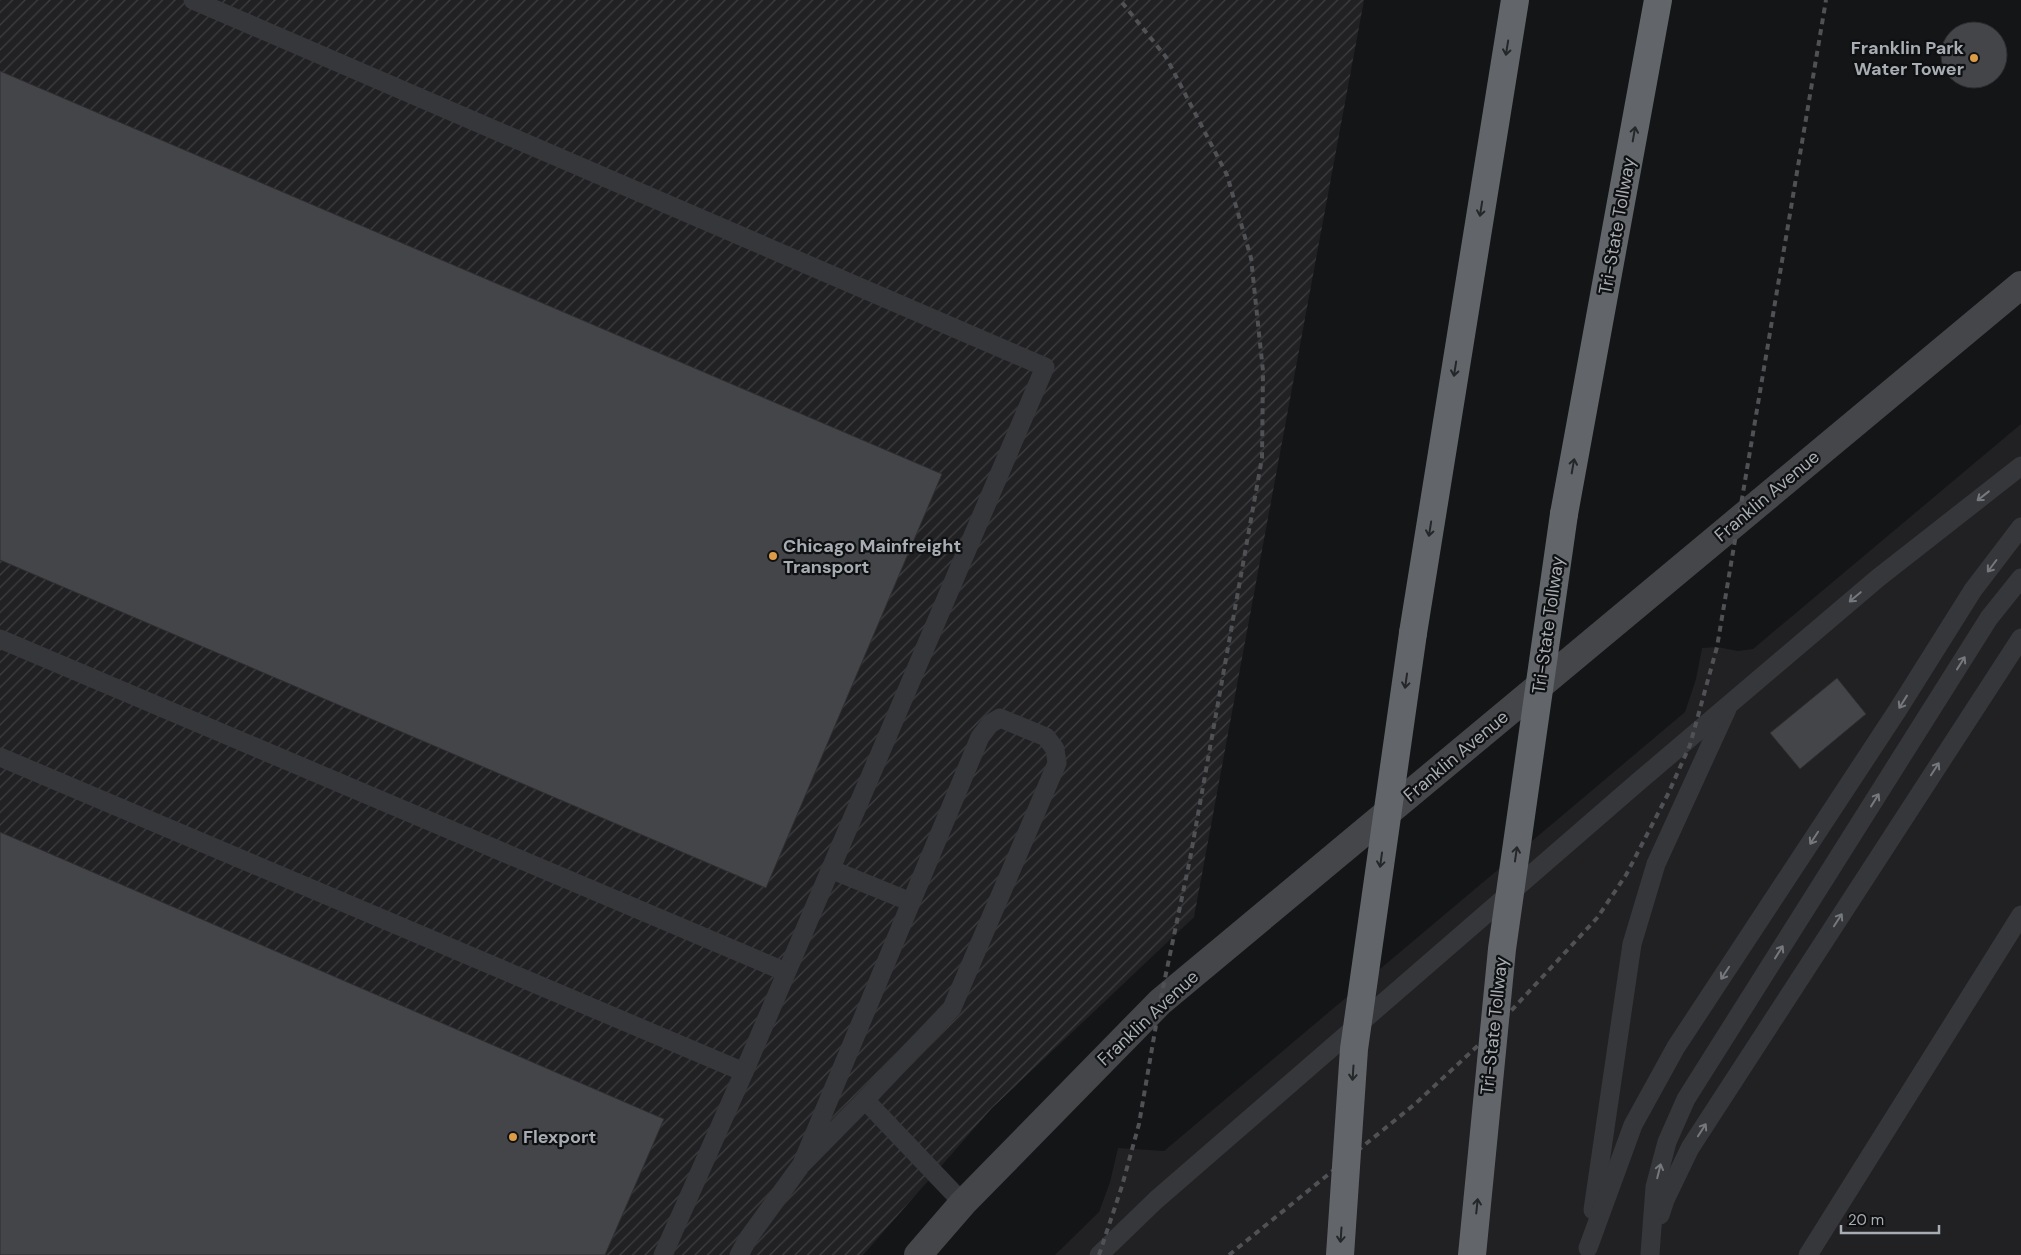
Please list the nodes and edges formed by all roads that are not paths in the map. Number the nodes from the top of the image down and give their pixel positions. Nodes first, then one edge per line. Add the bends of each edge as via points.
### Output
1 (193, 0) edge
2 (1515, 0) edge
3 (1658, 0) edge
4 (2021, 285) edge
5 (2021, 466) edge
6 (2021, 527) edge
7 (2021, 578) edge
8 (2021, 638) edge
9 (0, 639) edge
10 (1730, 703) junction
11 (0, 757) edge
12 (830, 869) junction
13 (911, 902) junction
14 (2021, 916) edge
15 (786, 972) junction
16 (744, 1072) junction
17 (865, 1100) junction
18 (802, 1164) junction
19 (963, 1203) junction
20 (1587, 1252) edge
21 (1650, 1254) edge
22 (663, 1255) edge
23 (739, 1255) edge
24 (918, 1255) edge
25 (1099, 1255) edge
26 (1340, 1255) edge
27 (1472, 1255) edge
28 (1808, 1255) edge

1 - 12 lane via 1045,368
2 -> 26 highway, bridge via 1413,633 1354,1049
27 -> 3 highway, Tri-State Tollway, bridge via 1502,949 1564,514
4 - 19 main road, Franklin Avenue via 1160,1002
5 -> 10 lane via 1878,578
6 -> 20 lane via 1973,590 1676,1047 1633,1125
21 -> 7 lane via 1656,1186 1667,1142 1686,1099 1989,618
21 -> 8 lane via 1665,1200 1690,1148
9 - 15 lane
10 - 20 lane via 1656,864 1632,944
10 - 25 lane via 1156,1200
11 - 16 lane
12 - 13 lane
12 - 15 lane
13 - 17 lane via 980,737 990,724 1000,718 1046,737 1055,749 1057,763 952,1008
13 - 18 lane
14 - 28 lane
15 - 16 lane
16 - 22 lane
17 - 18 lane
17 - 19 lane
18 - 23 lane
19 - 24 main road, Franklin Avenue

